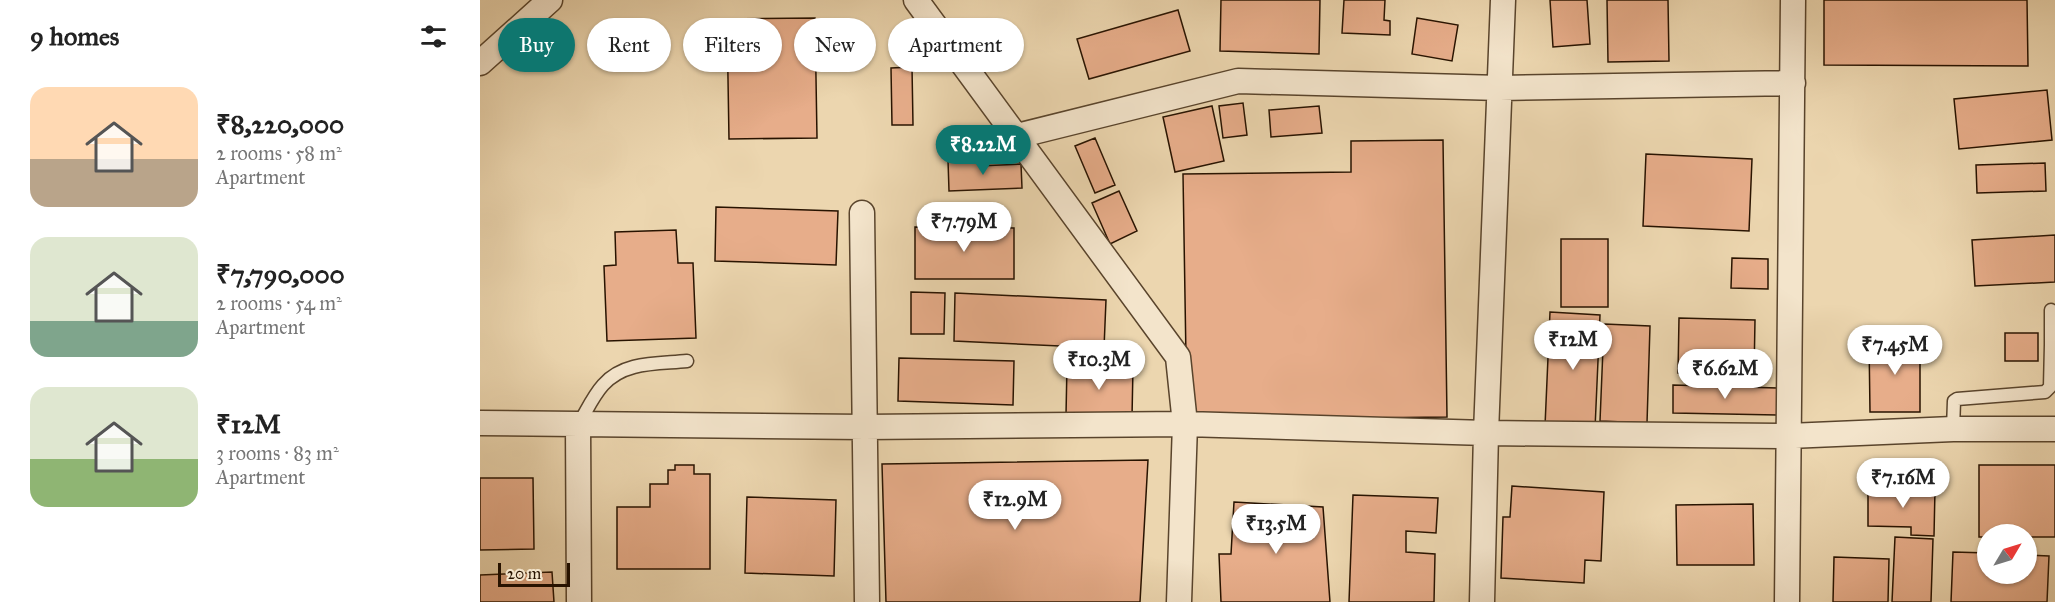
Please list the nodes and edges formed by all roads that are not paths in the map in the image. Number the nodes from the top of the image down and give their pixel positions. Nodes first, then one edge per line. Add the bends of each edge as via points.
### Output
1 (550, 0) edge
2 (916, 0) edge
3 (1503, 0) edge
4 (1793, 0) edge
5 (480, 63) edge
6 (1793, 83) junction
7 (1500, 88) junction
8 (1017, 136) junction
9 (862, 213) dead end
10 (2051, 310) dead end
11 (2053, 345) edge
12 (687, 361) dead end
13 (480, 423) edge
14 (1185, 424) junction
15 (578, 425) junction
16 (865, 427) junction
17 (1953, 429) junction
18 (2055, 429) edge
19 (1486, 433) junction
20 (1789, 436) junction
21 (579, 602) edge
22 (867, 602) edge
23 (1179, 602) edge
24 (1482, 602) edge
25 (1787, 602) edge

1 - 5 street
2 - 8 street
3 - 7 street
4 - 6 street
6 - 7 street
6 - 20 street
7 - 8 street via 1238,81
7 - 19 street
8 - 14 street via 1178,357
9 - 16 street
10 - 11 lane
11 - 17 lane via 2050,387 2045,392 1957,399
12 - 15 lane via 619,370 602,386
13 - 15 street
14 - 16 street
14 - 19 street
14 - 23 street
15 - 16 street
15 - 21 street
16 - 22 street
17 - 18 street
17 - 20 street
19 - 20 street
19 - 24 street
20 - 25 street

